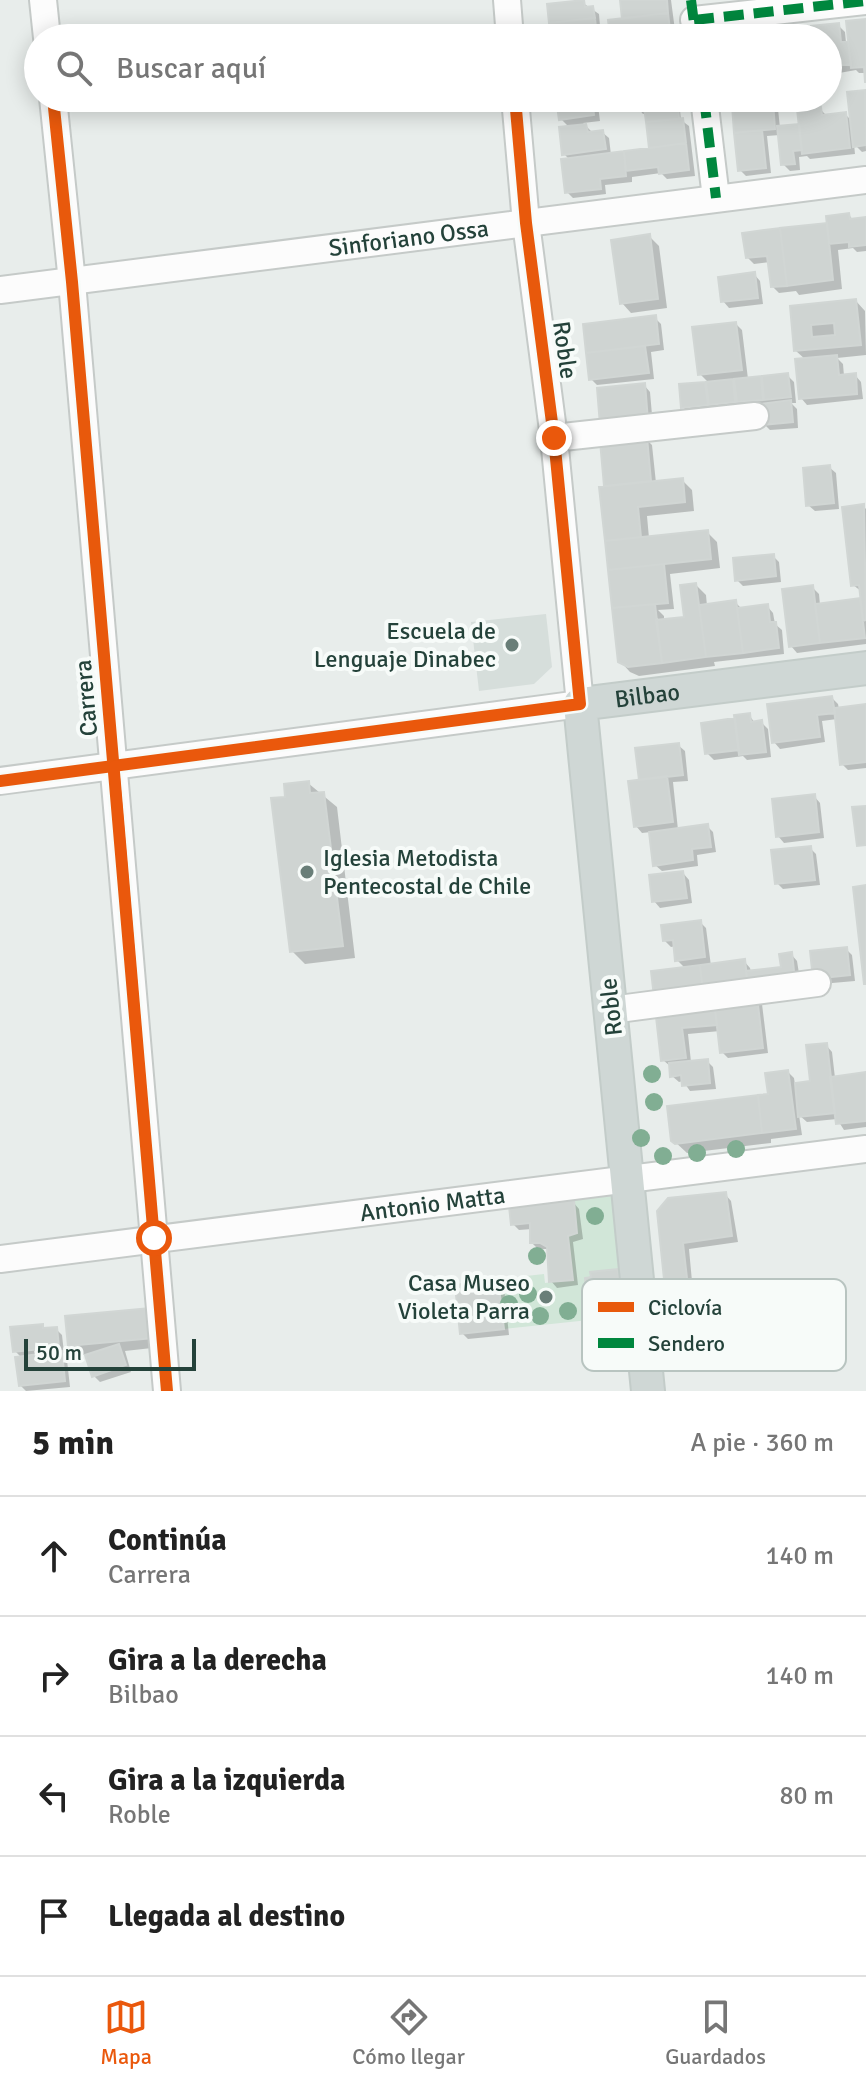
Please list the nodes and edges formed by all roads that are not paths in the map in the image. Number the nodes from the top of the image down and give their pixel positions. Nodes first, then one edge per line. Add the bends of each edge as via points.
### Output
1 (43, 0) edge
2 (507, 0) edge
3 (866, 1) edge
4 (821, 3) edge
5 (694, 19) edge
6 (46, 24) edge
7 (509, 24) edge
8 (54, 112) edge
9 (516, 112) edge
10 (706, 112) edge
11 (866, 180) edge
12 (716, 198) junction
13 (526, 223) junction
14 (72, 282) junction
15 (0, 290) edge
16 (755, 416) dead end
17 (554, 438) junction
18 (866, 668) edge
19 (580, 704) junction
20 (114, 766) junction
21 (0, 781) edge
22 (817, 983) dead end
23 (611, 1010) junction
24 (866, 1149) edge
25 (629, 1181) junction
26 (154, 1238) junction
27 (0, 1259) edge
28 (638, 1279) edge
29 (646, 1371) edge
30 (167, 1391) edge
31 (648, 1391) edge

1 - 6 street
2 - 7 street
3 - 4 street
4 - 5 street
8 - 14 street, Carrera
9 - 13 street, Roble
10 - 12 street
11 - 12 street, Sinforiano Ossa
12 - 13 street, Sinforiano Ossa
13 - 14 street, Sinforiano Ossa
13 - 17 street, Roble
14 - 15 street, Sinforiano Ossa
14 - 20 street, Carrera
16 - 17 street
17 - 19 street, Roble
18 - 19 main road, Bilbao
19 - 20 street, Bilbao
19 - 23 main road, Roble
20 - 21 street, Bilbao
20 - 26 street, Carrera
22 - 23 street
23 - 25 main road, Roble
24 - 25 street, Antonio Matta
25 - 26 street, Antonio Matta
25 - 28 main road, Roble
26 - 27 street, Antonio Matta
26 - 30 street, Carrera
29 - 31 main road, Roble

